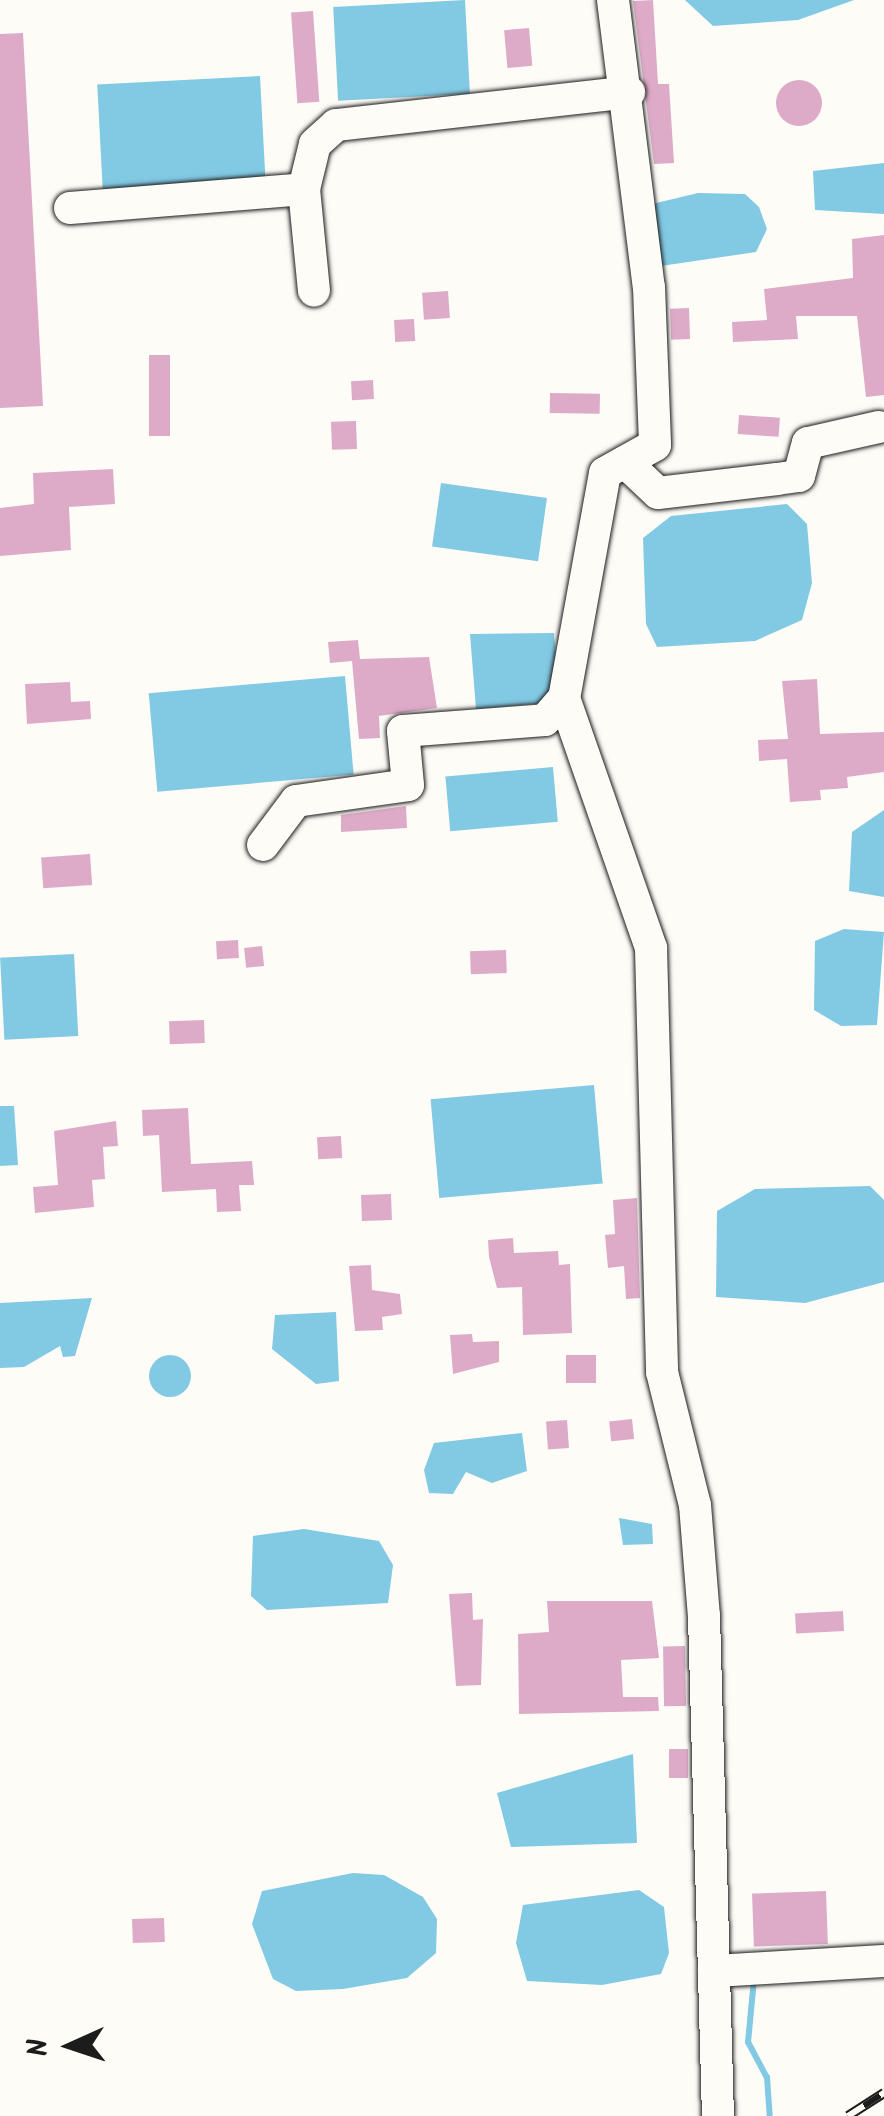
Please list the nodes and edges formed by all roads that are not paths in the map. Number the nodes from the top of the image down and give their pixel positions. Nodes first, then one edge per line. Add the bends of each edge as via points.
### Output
1 (613, 0) edge
2 (629, 92) junction
3 (304, 189) junction
4 (70, 208) dead end
5 (314, 292) dead end
6 (879, 428) dead end
7 (624, 462) junction
8 (564, 698) junction
9 (263, 845) dead end
10 (884, 1961) edge
11 (714, 1971) junction
12 (718, 2116) edge

1 - 2 street
2 - 3 street via 336,125 314,144
2 - 7 street via 655,444
3 - 4 street
3 - 5 street
6 - 7 street via 808,442 799,476 777,479 658,493
7 - 8 street via 605,473
8 - 9 street via 545,720 403,731 408,785 296,802
8 - 11 street via 651,948 662,1372 695,1505
10 - 11 street
11 - 12 street

